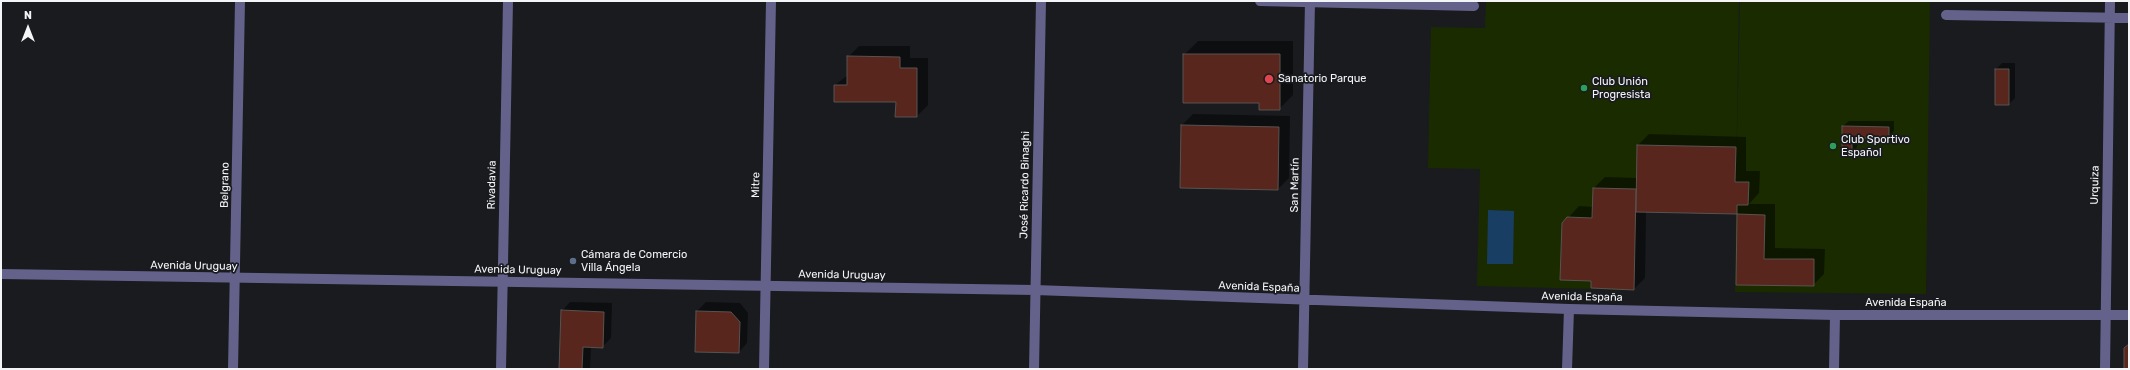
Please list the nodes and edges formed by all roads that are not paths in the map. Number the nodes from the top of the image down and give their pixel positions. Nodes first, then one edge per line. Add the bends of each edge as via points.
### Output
1 (240, 1) edge
2 (508, 1) edge
3 (771, 1) edge
4 (1041, 1) edge
5 (1260, 1) edge
6 (2110, 1) edge
7 (1310, 2) edge
8 (1474, 6) dead end
9 (1946, 15) dead end
10 (2110, 18) junction
11 (2129, 18) edge
12 (1, 274) edge
13 (236, 279) junction
14 (502, 282) junction
15 (766, 286) junction
16 (1035, 290) junction
17 (1304, 300) junction
18 (1569, 309) junction
19 (2105, 314) junction
20 (1835, 315) junction
21 (2129, 315) edge
22 (233, 369) edge
23 (501, 369) edge
24 (764, 369) edge
25 (1034, 369) edge
26 (1303, 369) edge
27 (1567, 369) edge
28 (1834, 369) edge
29 (2105, 369) edge

1 - 13 street, Belgrano
2 - 14 street, Rivadavia
3 - 15 street, Mitre
4 - 16 street, José Ricardo Binaghi
5 - 7 street
6 - 10 street, Urquiza
7 - 8 street
7 - 17 street, San Martín
9 - 10 street
10 - 11 street
10 - 19 street, Urquiza
12 - 13 street, Avenida Uruguay
13 - 14 street, Avenida Uruguay
13 - 22 street, Belgrano
14 - 15 street, Avenida Uruguay
14 - 23 street, Rivadavia
15 - 16 street, Avenida Uruguay
15 - 24 street, Mitre
16 - 17 street, Avenida España
16 - 25 street, José Ricardo Binaghi
17 - 18 street, Avenida España
17 - 26 street, San Martín
18 - 20 street, Avenida España
18 - 27 street
19 - 20 street, Avenida España
19 - 21 street, Avenida España
19 - 29 street, Urquiza
20 - 28 street

